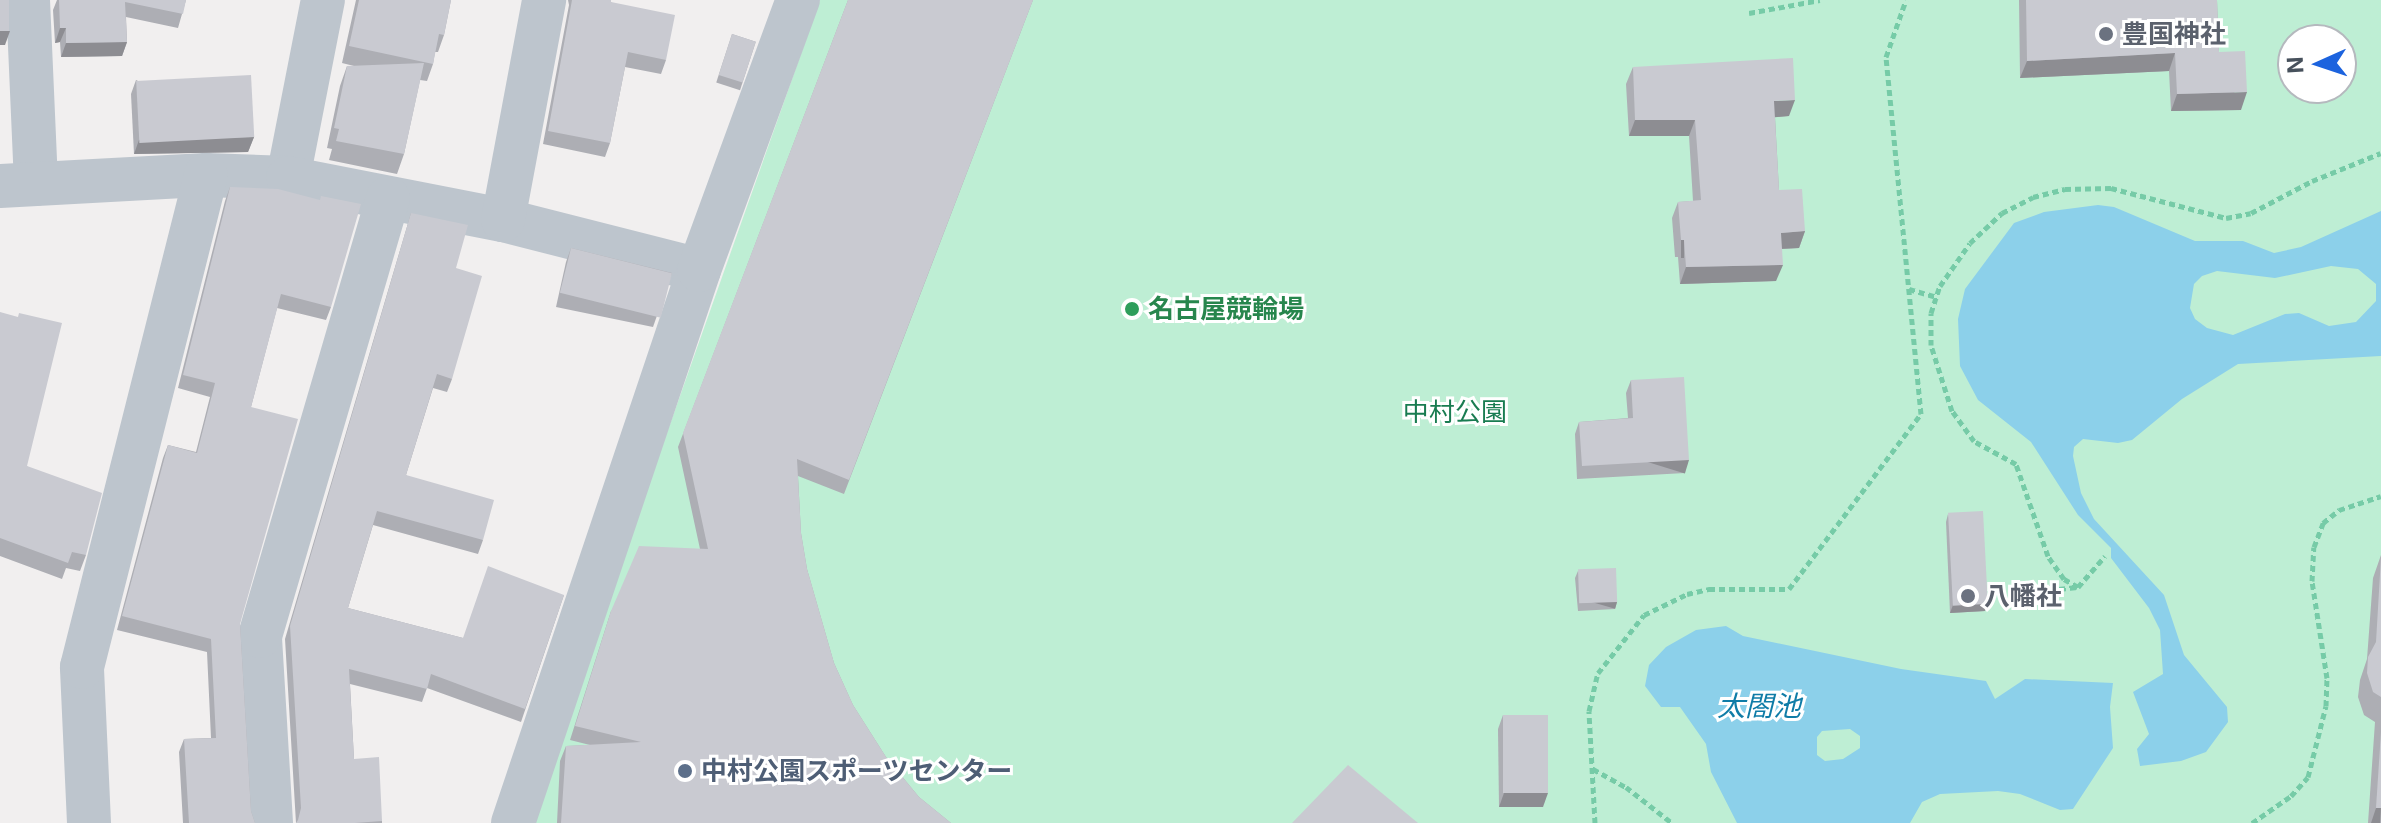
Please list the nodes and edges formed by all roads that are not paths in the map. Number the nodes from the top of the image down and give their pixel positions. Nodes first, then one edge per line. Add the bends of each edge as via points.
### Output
1 (28, 0) edge
2 (323, 0) edge
3 (544, 0) edge
4 (798, 0) edge
5 (206, 175) junction
6 (288, 178) junction
7 (18, 185) edge
8 (388, 198) junction
9 (503, 220) junction
10 (699, 270) junction
11 (89, 823) edge
12 (271, 823) edge
13 (513, 823) edge

1 - 7 street
2 - 6 street
3 - 9 street
4 - 10 street
5 - 6 street
5 - 7 street
5 - 11 street via 82,667
6 - 8 street
8 - 9 street
8 - 12 street via 260,636
9 - 10 street
10 - 13 street

